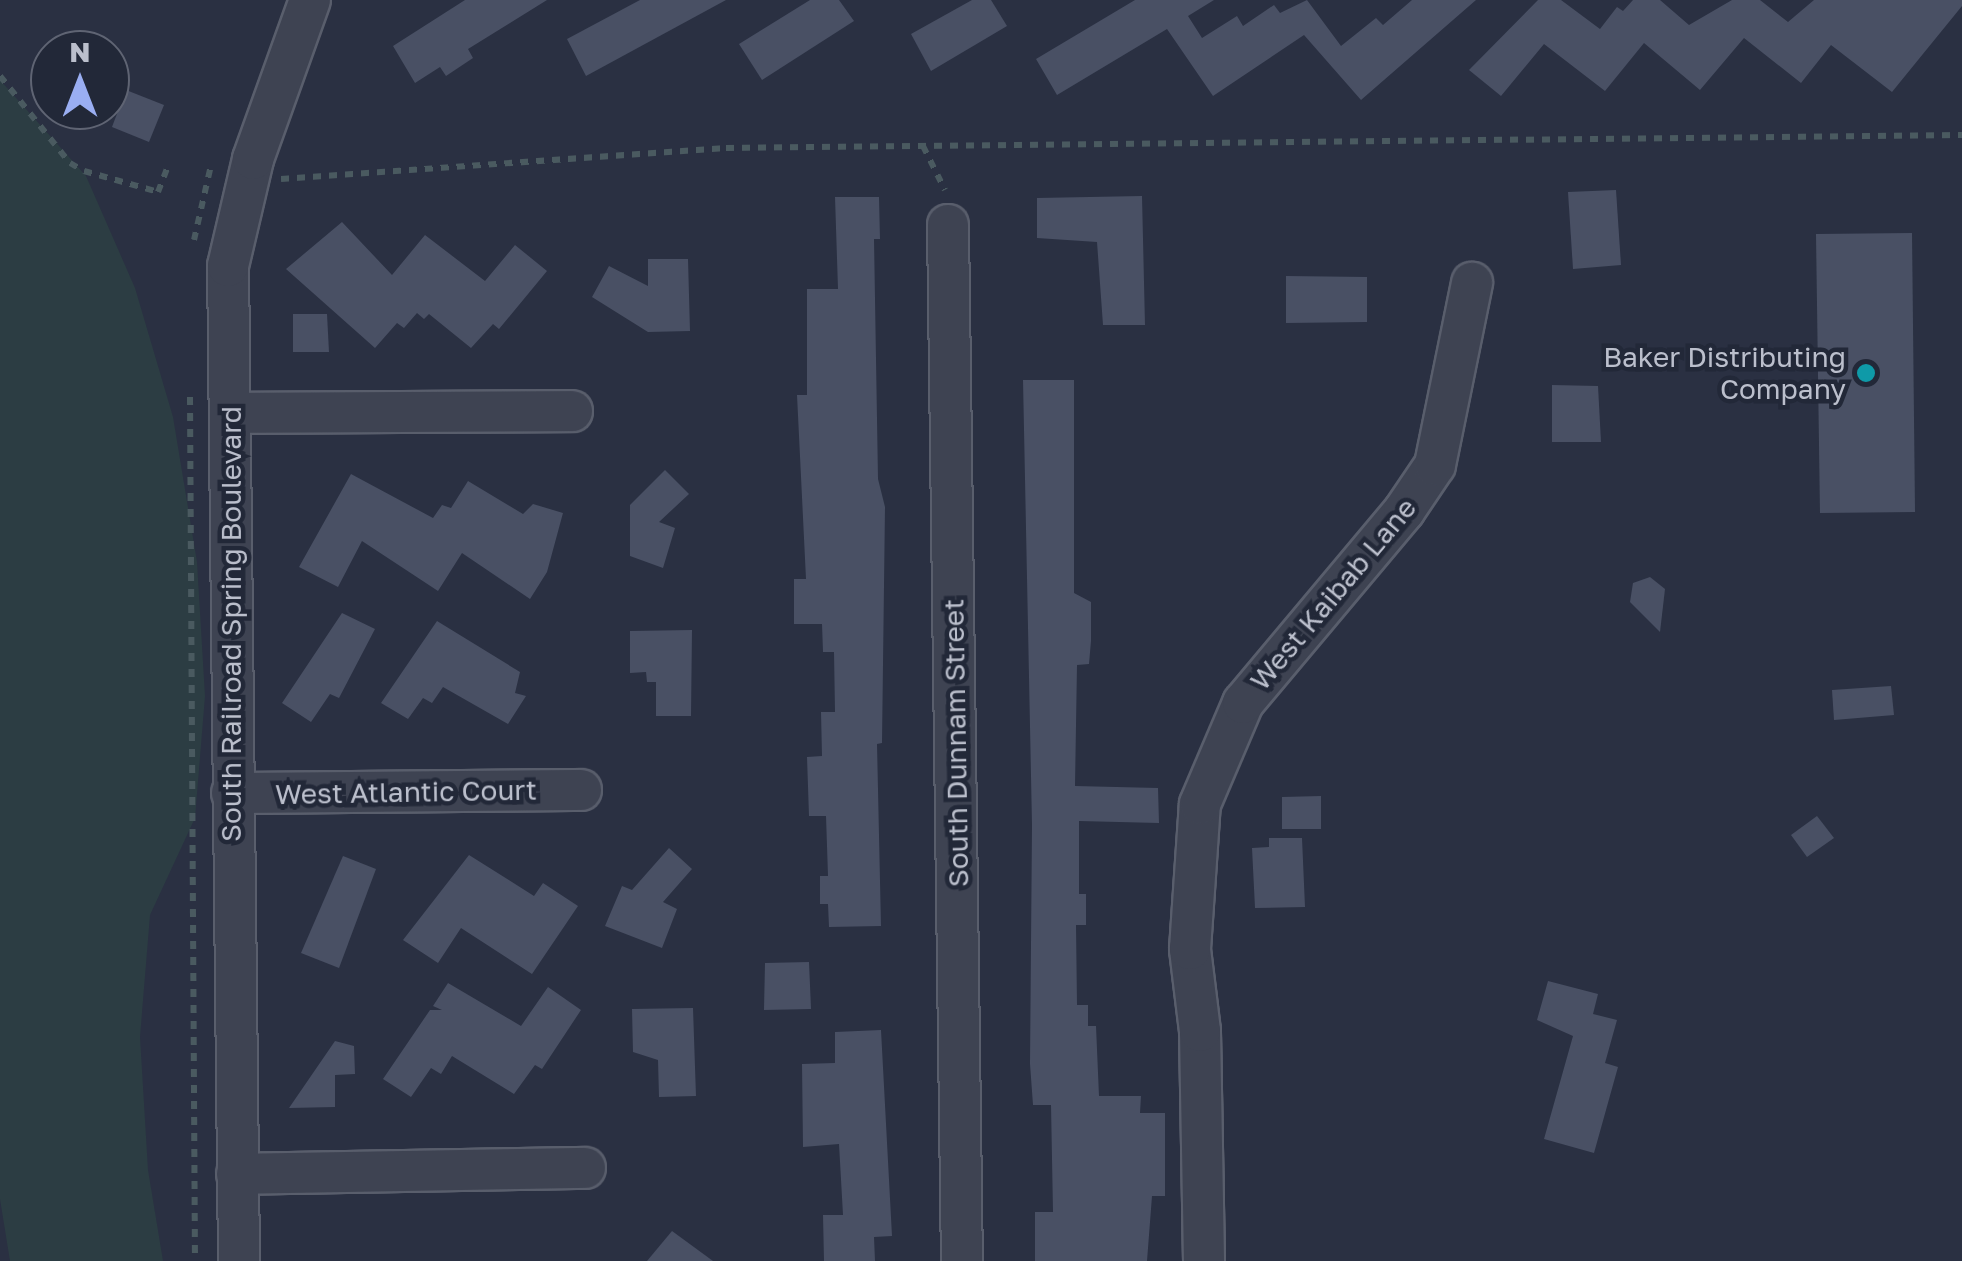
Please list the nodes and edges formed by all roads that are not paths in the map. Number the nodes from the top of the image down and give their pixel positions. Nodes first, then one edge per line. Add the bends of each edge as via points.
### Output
1 (310, 0) edge
2 (948, 226) road end
3 (1472, 284) dead end
4 (572, 411) dead end
5 (230, 413) junction
6 (581, 790) dead end
7 (232, 793) junction
8 (585, 1168) dead end
9 (237, 1174) junction
10 (238, 1261) edge
11 (962, 1261) edge
12 (1204, 1261) edge

1 - 5 street, South Railroad Spring Boulevard via 228,266
2 - 11 street, South Dunnam Street
3 - 12 street, West Kaibab Lane via 1435,465 1243,703 1200,804 1190,948 1200,1031
4 - 5 street
5 - 7 street, South Railroad Spring Boulevard
6 - 7 street, West Atlantic Court
7 - 9 street, South Railroad Spring Boulevard
8 - 9 street
9 - 10 street, South Railroad Spring Boulevard

